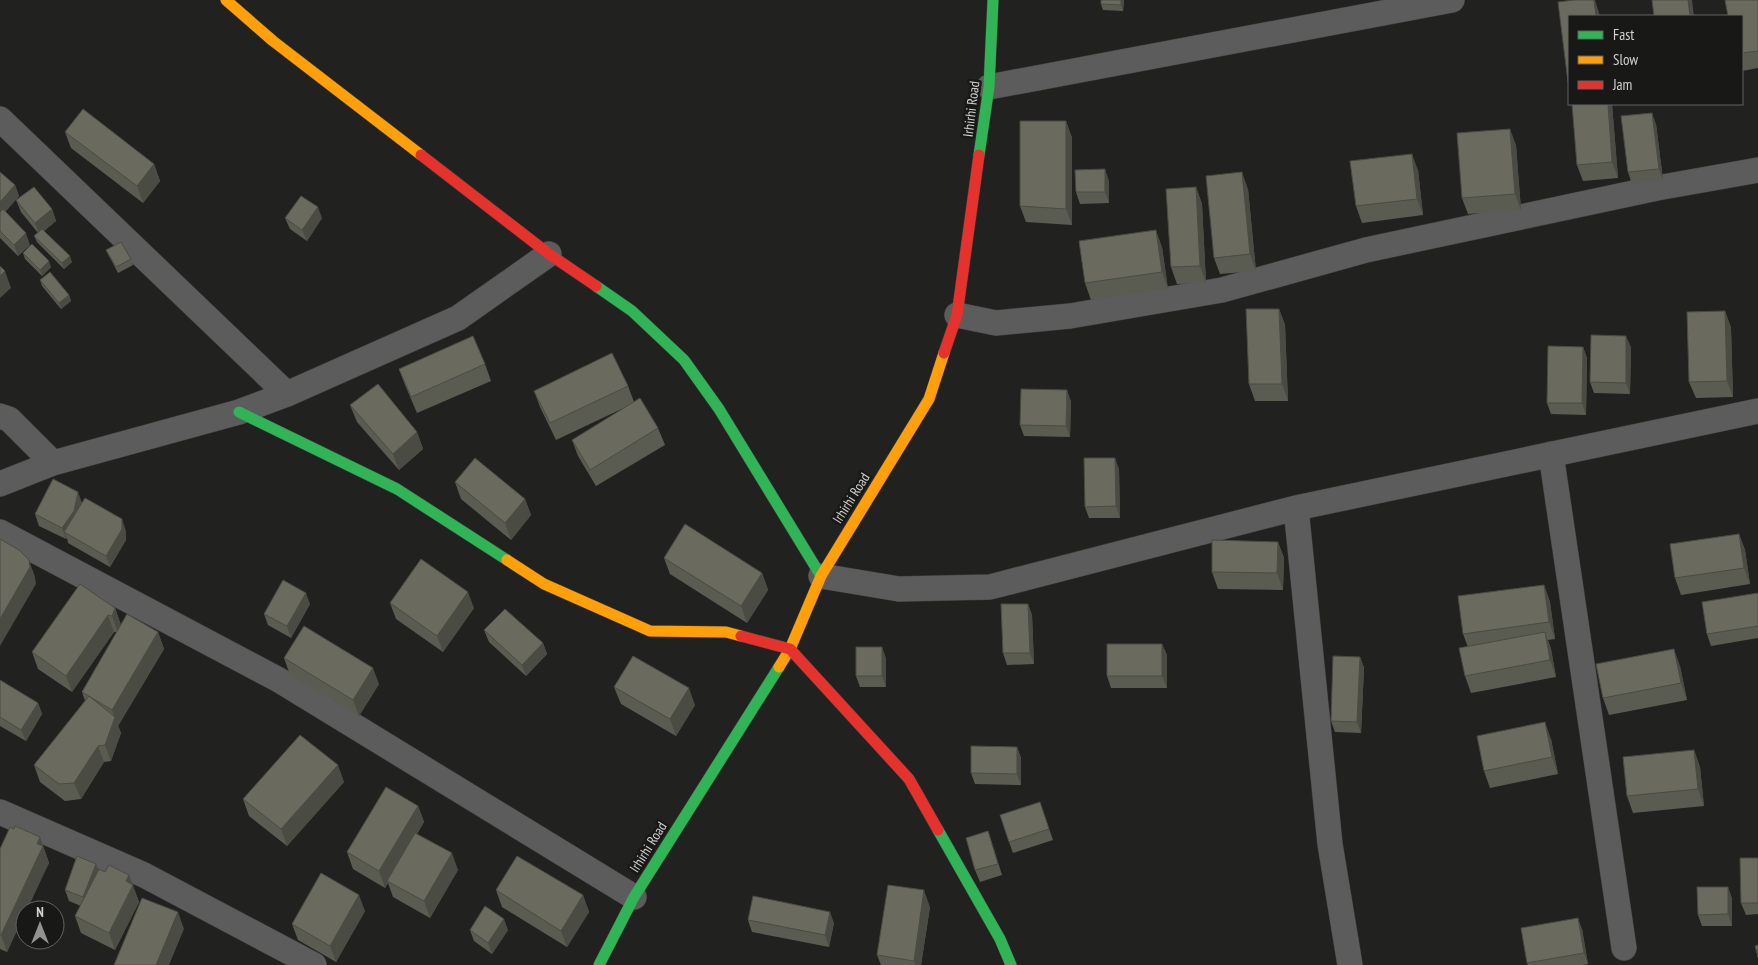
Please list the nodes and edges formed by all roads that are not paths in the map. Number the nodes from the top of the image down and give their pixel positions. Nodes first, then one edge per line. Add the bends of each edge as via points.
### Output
1 (226, 0) edge
2 (993, 0) edge
3 (1452, 0) edge
4 (990, 87) junction
5 (0, 119) edge
6 (1758, 170) edge
7 (549, 254) junction
8 (957, 315) junction
9 (287, 394) junction
10 (239, 412) junction
11 (1758, 413) edge
12 (0, 416) edge
13 (1551, 454) junction
14 (52, 463) junction
15 (0, 484) edge
16 (1296, 508) junction
17 (0, 532) edge
18 (821, 576) junction
19 (790, 649) junction
20 (0, 812) edge
21 (634, 897) junction
22 (1624, 948) dead end
23 (314, 965) edge
24 (599, 965) edge
25 (1011, 965) edge
26 (1350, 965) edge

1 - 7 street
2 - 4 street, Irhirhi Road
3 - 4 street
4 - 8 street, Irhirhi Road
5 - 9 street
6 - 8 street via 1657,188 1366,250 1222,290 1070,316 996,324
7 - 9 street via 458,318
7 - 18 street via 632,311 684,360 720,409
8 - 18 street, Irhirhi Road via 929,399
9 - 10 street
10 - 14 street
10 - 19 street via 397,489 544,584 602,611 650,631 726,632
11 - 13 street
12 - 14 street via 9,419
13 - 16 street
13 - 22 street
14 - 15 street
16 - 18 street via 990,586 899,589
16 - 26 street via 1330,844
17 - 21 street via 278,680
18 - 19 street, Irhirhi Road
19 - 21 street, Irhirhi Road
19 - 25 street via 909,779 1000,939
20 - 23 street via 144,875
21 - 24 street, Irhirhi Road

